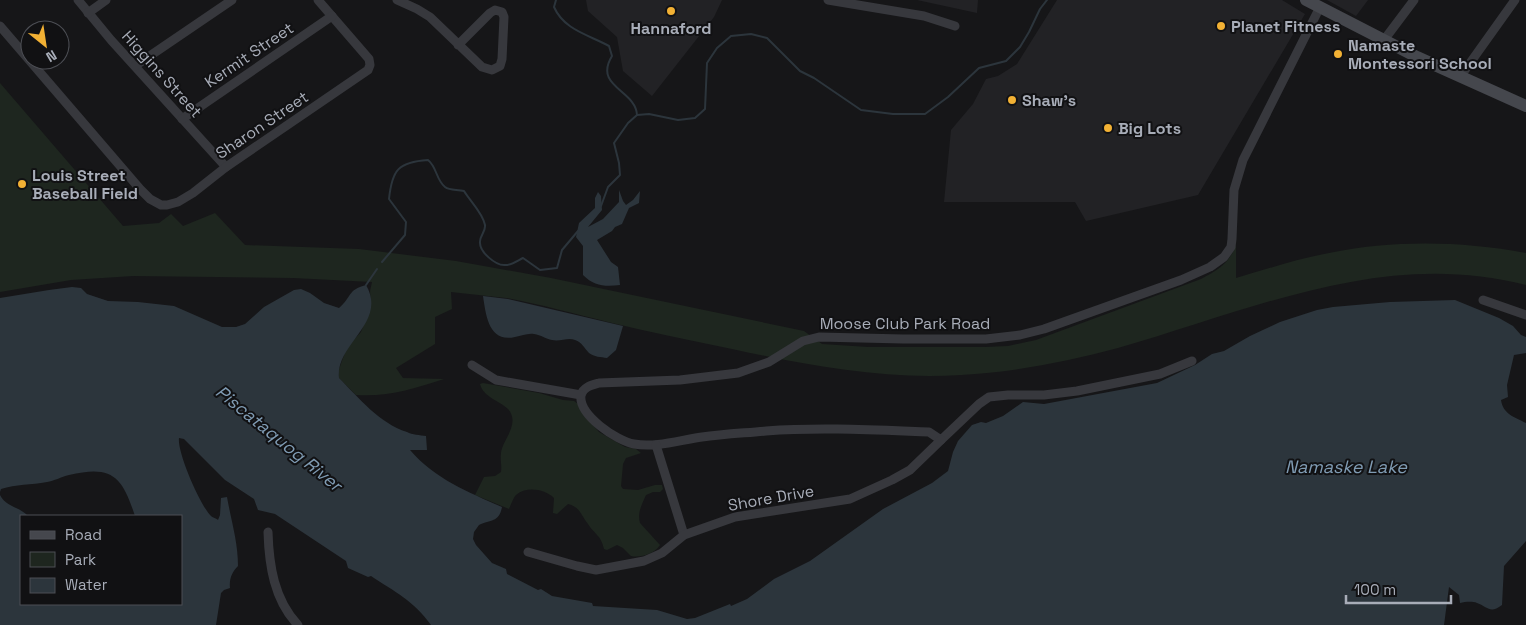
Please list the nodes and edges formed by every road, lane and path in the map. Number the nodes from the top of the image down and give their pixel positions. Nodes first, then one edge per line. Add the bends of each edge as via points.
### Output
1 (78, 0) edge
2 (106, 0) edge
3 (232, 0) edge
4 (318, 0) edge
5 (397, 0) edge
6 (828, 0) edge
7 (1306, 0) edge
8 (1414, 0) edge
9 (1515, 0) edge
10 (1320, 7) junction
11 (88, 13) junction
12 (332, 16) junction
13 (0, 26) edge
14 (956, 26) dead end
15 (1384, 40) junction
16 (458, 45) junction
17 (135, 66) junction
18 (1460, 77) junction
19 (1526, 106) edge
20 (182, 119) junction
21 (226, 167) junction
22 (1483, 300) dead end
23 (1526, 315) edge
24 (1192, 362) dead end
25 (472, 365) dead end
26 (581, 395) junction
27 (941, 440) junction
28 (656, 444) junction
29 (268, 532) dead end
30 (684, 534) junction
31 (528, 552) dead end
32 (298, 625) edge

1 - 11 street, Higgins Street
2 - 11 street
3 - 17 street
4 - 12 street
5 - 16 street via 426,14
6 - 14 street via 924,16
7 - 10 main road
8 - 15 street
9 - 18 street
10 - 15 main road
10 - 26 street, Moose Club Park Road via 1242,160 1234,190 1230,247 1224,257 1210,266 1181,280 1020,335 964,339 819,338 803,341 769,362 738,373 680,380 599,383 586,387
11 - 17 street, Higgins Street
12 - 20 street, Kermit Street
12 - 21 street, Sharon Street via 369,59 367,72
13 - 21 street, Sharon Street via 140,190 155,203 167,205 184,199
15 - 18 main road
16 - 16 street via 485,69 498,68 502,59 502,12 493,11
17 - 20 street, Higgins Street
18 - 19 main road
20 - 21 street, Higgins Street
22 - 23 street
24 - 27 street via 1160,374 1077,391 988,397
25 - 26 street via 496,380
26 - 28 street via 589,415 608,432 630,443
27 - 28 street via 929,432 802,429
27 - 30 street, Shore Drive via 910,470 850,498 750,514
28 - 30 street
29 - 32 street via 269,556 279,596 285,611
30 - 31 street via 651,559 604,569 588,569

